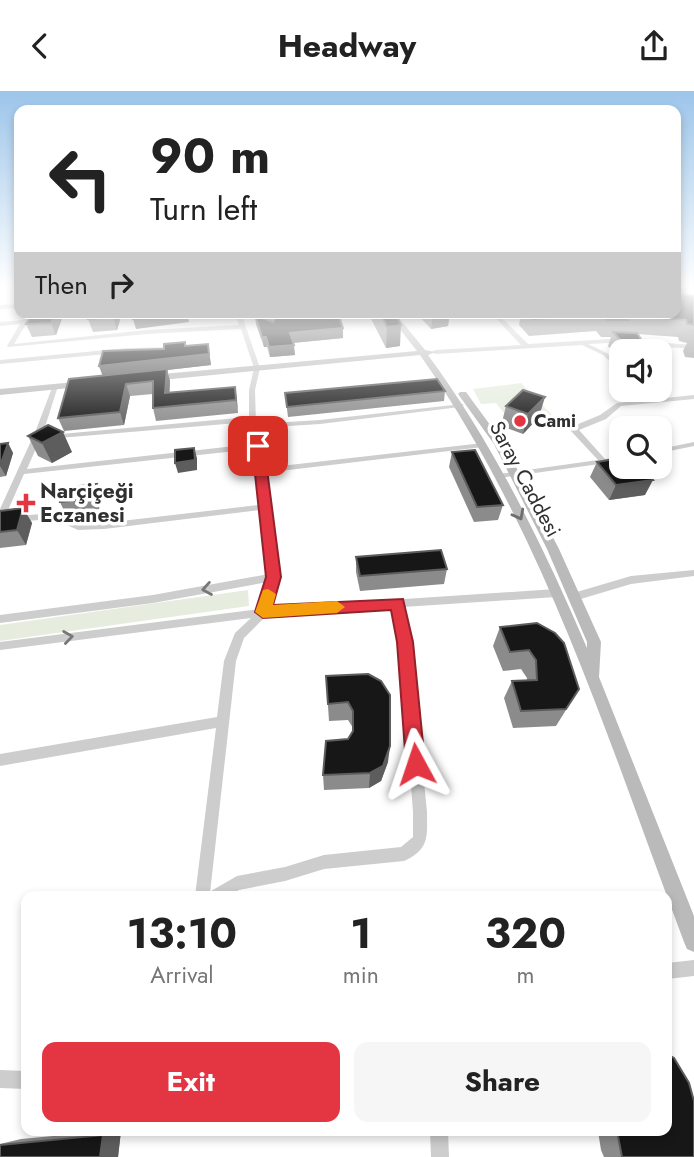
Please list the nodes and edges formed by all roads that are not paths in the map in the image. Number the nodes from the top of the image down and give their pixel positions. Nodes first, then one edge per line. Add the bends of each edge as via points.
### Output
1 (17, 335) edge
2 (129, 335) edge
3 (246, 335) edge
4 (413, 335) edge
5 (418, 335) edge
6 (515, 335) edge
7 (579, 343) junction
8 (10, 346) junction
9 (0, 347) edge
10 (527, 347) junction
11 (694, 347) edge
12 (180, 349) edge
13 (430, 352) junction
14 (609, 359) edge
15 (0, 362) edge
16 (257, 368) junction
17 (143, 378) edge
18 (92, 383) edge
19 (55, 386) junction
20 (0, 392) edge
21 (694, 397) edge
22 (672, 399) edge
23 (644, 402) edge
24 (460, 405) junction
25 (253, 423) junction
26 (36, 439) junction
27 (483, 445) junction
28 (694, 445) edge
29 (258, 446) junction
30 (672, 449) edge
31 (609, 461) edge
32 (604, 462) junction
33 (259, 471) junction
34 (20, 472) junction
35 (515, 474) junction
36 (499, 476) junction
37 (265, 507) junction
38 (0, 519) edge
39 (694, 573) edge
40 (682, 574) junction
41 (274, 577) junction
42 (694, 581) edge
43 (556, 593) junction
44 (574, 597) junction
45 (397, 603) junction
46 (263, 612) junction
47 (0, 619) edge
48 (0, 646) edge
49 (593, 682) junction
50 (222, 722) junction
51 (0, 760) edge
52 (203, 891) edge
53 (224, 891) edge
54 (694, 942) edge
55 (694, 968) edge
56 (672, 970) edge
57 (0, 1079) edge
58 (21, 1080) edge
59 (439, 1136) edge
60 (440, 1157) edge

1 - 8 street
2 - 8 street
3 - 16 street
4 - 13 street, Saray Caddesi
5 - 13 street, Saray Caddesi
6 - 10 street
7 - 10 street
7 - 11 street
7 - 14 street
8 - 9 street
8 - 15 street
10 - 13 street
12 - 15 street
13 - 16 street
13 - 24 street, Saray Caddesi
13 - 35 street, Saray Caddesi
16 - 17 street
16 - 25 street
18 - 19 street
19 - 20 street
19 - 26 street
21 - 22 street
23 - 32 street via 614,405 603,417 574,429
24 - 25 street via 320,422
24 - 27 street, Saray Caddesi
25 - 26 street
25 - 29 street
26 - 34 street
27 - 33 street
27 - 36 street, Saray Caddesi
28 - 30 street
29 - 33 street
29 - 34 street
31 - 32 street
32 - 35 street
33 - 37 street
34 - 38 street
35 - 36 street
35 - 44 street, Saray Caddesi
36 -> 43 street, Saray Caddesi
37 - 38 street via 104,526 78,527 54,516
37 - 41 street
39 - 40 street
40 - 42 street
40 - 44 street via 631,580
41 - 46 street
41 -> 47 street
43 - 45 street
43 - 49 street, Saray Caddesi
44 - 49 street, Saray Caddesi via 594,642
45 - 46 street
45 - 53 street via 405,642 420,841 404,854 324,862 237,883
48 -> 46 street
46 - 50 street via 239,636 230,661
49 - 54 street, Saray Caddesi
50 - 51 street
50 - 52 street
55 - 56 street
57 - 58 street
59 - 60 street

